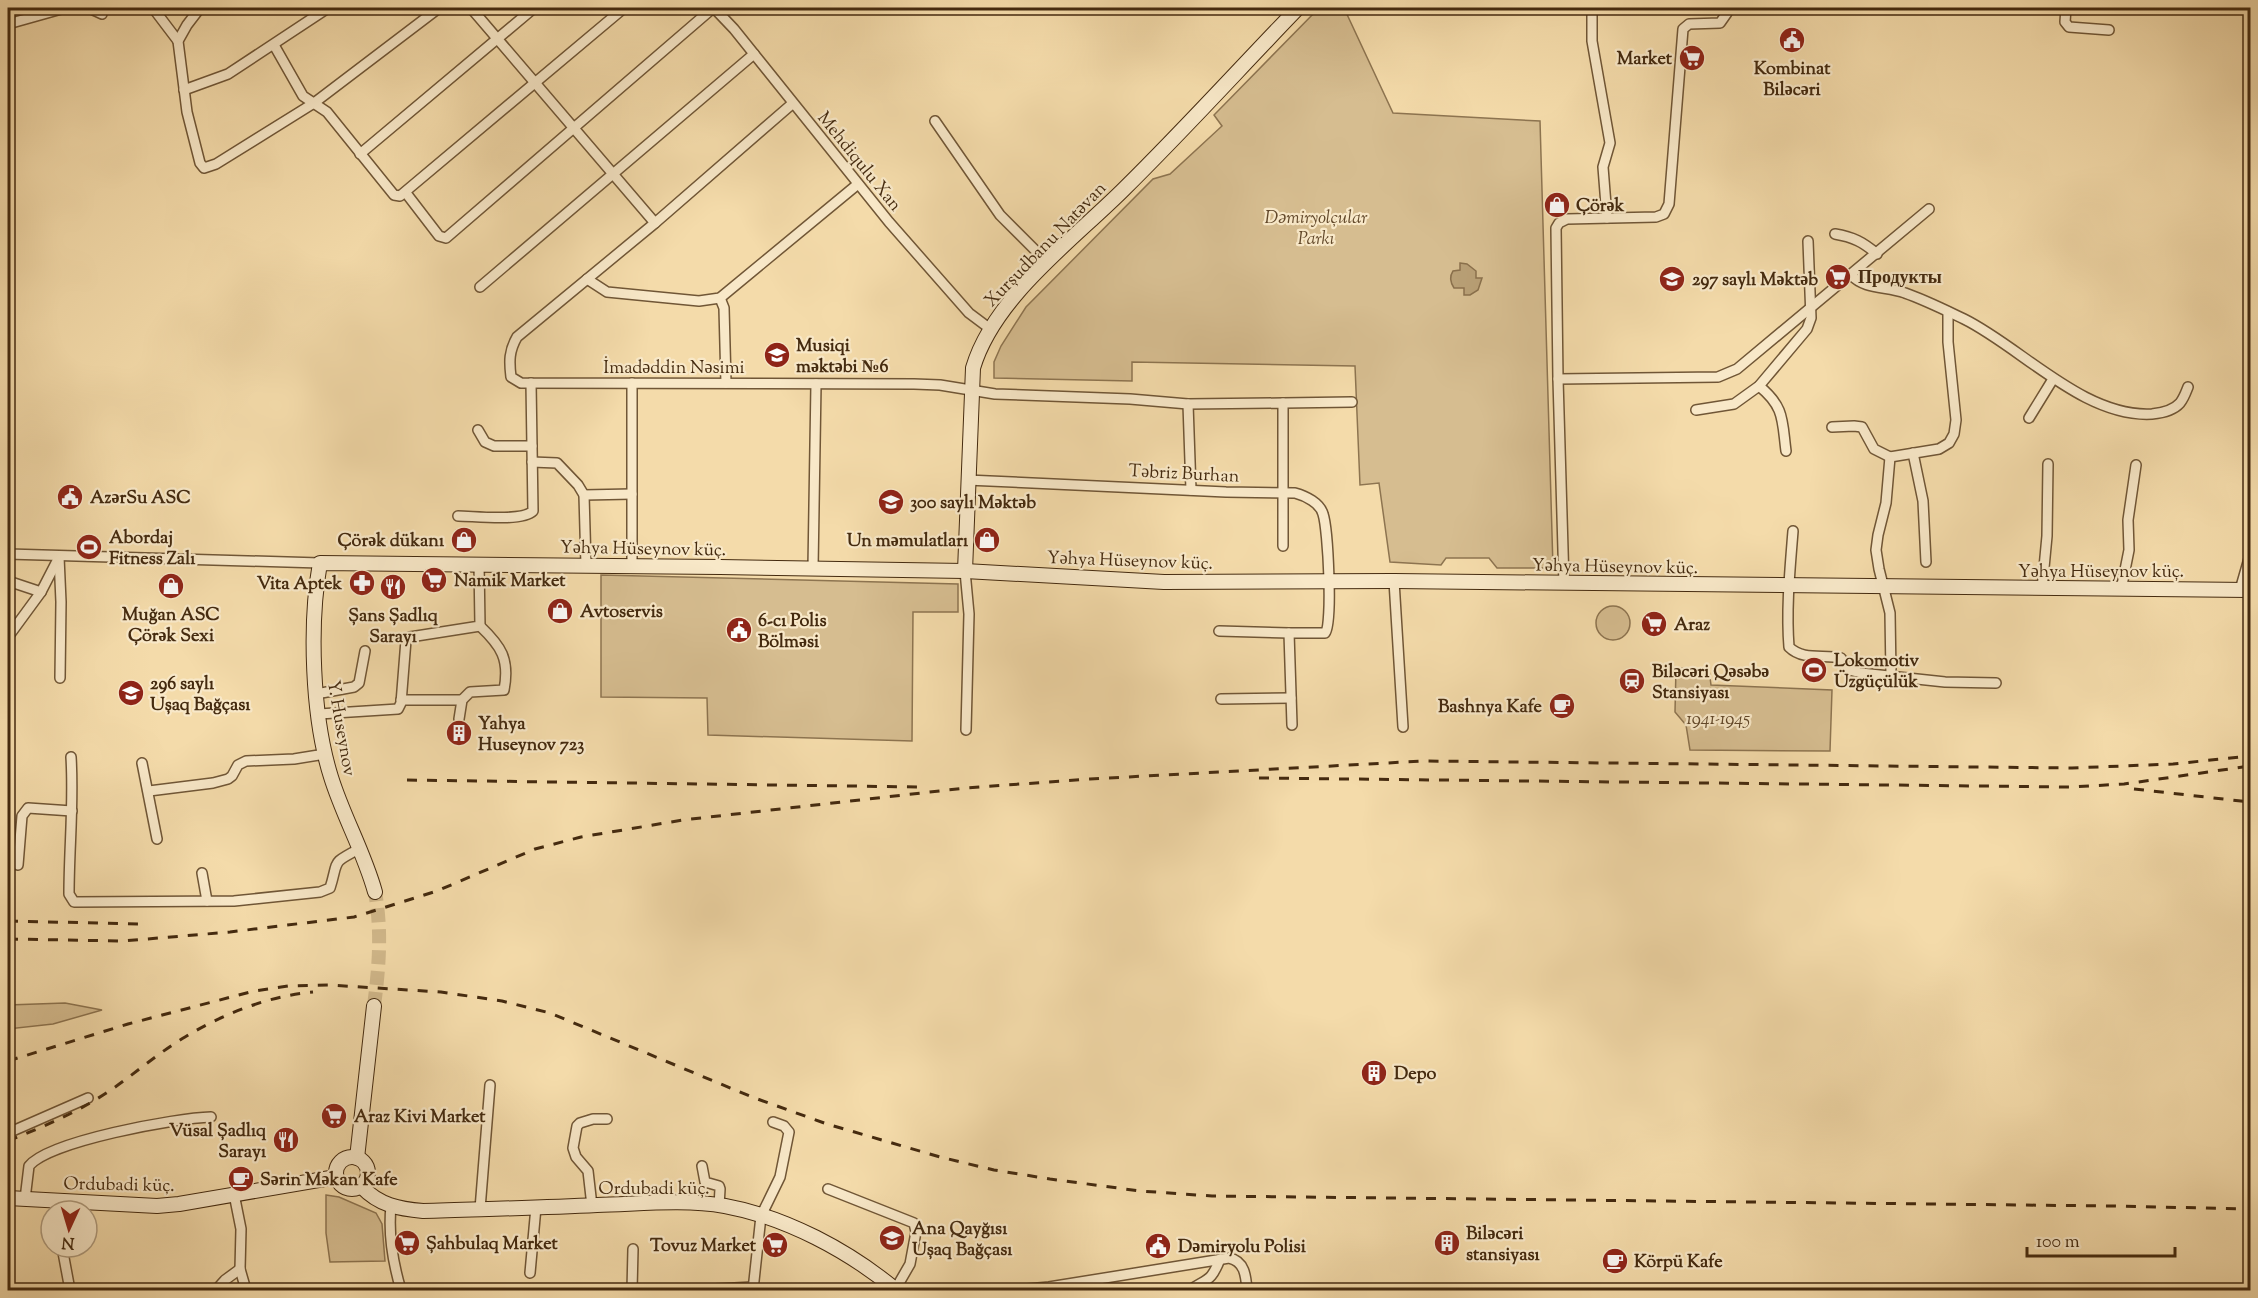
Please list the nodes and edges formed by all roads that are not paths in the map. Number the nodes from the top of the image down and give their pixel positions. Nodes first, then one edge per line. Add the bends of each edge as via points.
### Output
1 (65, 8) edge
2 (89, 8) edge
3 (153, 8) edge
4 (200, 8) edge
5 (327, 8) edge
6 (439, 8) edge
7 (471, 8) edge
8 (534, 8) edge
9 (624, 8) edge
10 (714, 8) edge
11 (1298, 8) edge
12 (1592, 8) edge
13 (1727, 8) edge
14 (2066, 8) edge
15 (102, 14) dead end
16 (8, 24) edge
17 (2109, 30) dead end
18 (498, 38) junction
19 (178, 41) junction
20 (274, 45) junction
21 (754, 54) junction
22 (536, 83) junction
23 (184, 90) junction
24 (314, 103) junction
25 (792, 104) junction
26 (935, 121) dead end
27 (573, 127) junction
28 (360, 154) junction
29 (612, 173) junction
30 (858, 184) junction
31 (406, 193) junction
32 (1929, 209) dead end
33 (1607, 218) junction
34 (655, 223) junction
35 (1835, 234) dead end
36 (1808, 241) dead end
37 (1876, 254) junction
38 (1047, 262) junction
39 (1851, 275) junction
40 (587, 279) junction
41 (480, 287) dead end
42 (720, 298) junction
43 (1810, 309) junction
44 (1948, 312) junction
45 (989, 328) junction
46 (1558, 379) junction
47 (2053, 380) junction
48 (526, 383) junction
49 (632, 383) junction
50 (726, 383) junction
51 (816, 384) junction
52 (1759, 386) junction
53 (2188, 387) dead end
54 (971, 390) junction
55 (1352, 402) dead end
56 (1283, 403) junction
57 (1188, 405) junction
58 (1696, 410) dead end
59 (2029, 418) dead end
60 (1832, 427) dead end
61 (478, 430) dead end
62 (532, 446) junction
63 (1786, 451) dead end
64 (1913, 453) junction
65 (1890, 457) junction
66 (532, 462) junction
67 (2048, 464) dead end
68 (2136, 465) dead end
69 (967, 480) junction
70 (1191, 490) junction
71 (1283, 492) junction
72 (584, 495) junction
73 (632, 495) junction
74 (458, 516) dead end
75 (1793, 531) dead end
76 (1283, 546) dead end
77 (8, 554) edge
78 (2250, 555) edge
79 (58, 557) junction
80 (1926, 562) dead end
81 (320, 563) junction
82 (479, 564) junction
83 (586, 565) junction
84 (632, 566) junction
85 (813, 568) junction
86 (965, 572) junction
87 (8, 580) edge
88 (1394, 581) junction
89 (1329, 582) junction
90 (1564, 584) junction
91 (1788, 586) junction
92 (1884, 586) junction
93 (2042, 589) junction
94 (2121, 590) junction
95 (2245, 590) edge
96 (41, 592) junction
97 (480, 626) junction
98 (1219, 631) dead end
99 (1289, 633) junction
100 (8, 637) edge
101 (364, 651) dead end
102 (1891, 675) junction
103 (60, 678) dead end
104 (1996, 683) dead end
105 (316, 694) junction
106 (1291, 698) junction
107 (1221, 699) dead end
108 (402, 700) junction
109 (462, 700) junction
110 (319, 714) junction
111 (459, 719) dead end
112 (1292, 725) dead end
113 (1403, 727) dead end
114 (966, 730) dead end
115 (325, 754) junction
116 (71, 757) dead end
117 (142, 763) dead end
118 (149, 791) junction
119 (72, 811) junction
120 (157, 839) dead end
121 (359, 849) junction
122 (18, 865) dead end
123 (202, 873) dead end
124 (375, 892) tunnel mouth
125 (207, 901) junction
126 (374, 1006) tunnel mouth
127 (490, 1085) dead end
128 (88, 1098) dead end
129 (211, 1117) dead end
130 (607, 1119) dead end
131 (773, 1122) dead end
132 (8, 1133) edge
133 (357, 1158) junction
134 (702, 1166) dead end
135 (336, 1177) junction
136 (362, 1186) junction
137 (828, 1189) dead end
138 (234, 1194) junction
139 (8, 1198) edge
140 (25, 1199) junction
141 (39, 1202) edge
142 (99, 1206) edge
143 (391, 1206) junction
144 (592, 1206) junction
145 (719, 1206) junction
146 (536, 1207) junction
147 (480, 1209) junction
148 (761, 1215) junction
149 (633, 1249) dead end
150 (64, 1259) edge
151 (1220, 1259) junction
152 (240, 1269) junction
153 (530, 1273) dead end
154 (753, 1289) edge
155 (70, 1290) edge
156 (216, 1290) edge
157 (246, 1290) edge
158 (401, 1290) edge
159 (632, 1290) edge
160 (697, 1290) edge
161 (895, 1290) edge
162 (1015, 1290) edge
163 (1190, 1290) edge
164 (1247, 1290) edge
165 (1423, 1290) edge
166 (1441, 1290) edge

1 - 16 street
2 - 15 street
3 - 19 street
4 - 19 street
5 - 20 street
6 - 24 street
7 - 18 street
8 - 18 street
9 - 22 street
10 - 21 street, Mehdiqulu Xan
10 - 27 street
11 - 38 main road, Xurşudbanu Natəvan via 1125,189
12 - 33 street via 1592,41 1610,143 1603,166
13 - 33 street via 1720,23 1689,24 1683,29 1667,211 1656,217
14 - 17 street via 2066,26
18 - 22 street
18 - 28 street
19 - 23 street
20 - 23 street via 228,74
20 - 24 street via 303,96
21 - 25 street, Mehdiqulu Xan
21 - 29 street
22 - 27 street
22 - 31 street
23 - 24 street via 204,168
24 - 28 street via 327,112
25 - 30 street, Mehdiqulu Xan
25 - 34 street
26 - 38 street via 1000,214
27 - 29 street
27 - 31 street via 446,238 440,236
28 - 31 street via 394,195
29 - 34 street
29 - 41 street
30 - 42 street
30 - 45 street, Mehdiqulu Xan via 969,313
32 - 37 street
33 - 46 street via 1567,219 1556,228
34 - 40 street
35 - 37 street via 1854,238
36 - 43 street
37 - 39 street
38 - 45 main road, Xurşudbanu Natəvan
39 - 43 street
39 - 44 street via 1864,285 1905,293
40 - 42 street via 607,292 699,301
40 - 48 street via 517,337 510,349 509,363 512,376
42 - 50 street
43 - 46 street via 1737,369 1718,377
43 - 52 street via 1807,329
44 - 47 street via 1993,337
44 - 64 street via 1954,434 1939,449
45 - 54 main road, Xurşudbanu Natəvan via 978,348
46 - 90 street
47 - 53 street via 2110,408 2144,414 2175,409
47 - 59 street
48 - 49 street, İmadəddin Nəsimi
48 - 62 street
49 - 50 street, İmadəddin Nəsimi
49 - 73 street
50 - 51 street, İmadəddin Nəsimi
51 - 54 street, İmadəddin Nəsimi via 914,384
51 - 85 street
52 - 58 street via 1734,404
52 - 63 street via 1774,398 1781,412
54 - 57 street, İmadəddin Nəsimi
54 - 69 main road, Xurşudbanu Natəvan
55 - 56 street, İmadəddin Nəsimi
56 - 57 street, İmadəddin Nəsimi
56 - 71 street
57 - 70 street
60 - 65 street via 1862,428 1874,449
61 - 62 street via 485,442 494,446
62 - 66 street
64 - 65 street
64 - 80 street via 1923,501
65 - 92 street via 1876,550
66 - 72 street via 557,463
66 - 74 street via 533,511 529,515
67 - 93 street
68 - 94 street via 2128,520 2129,550
69 - 70 street, Təbriz Burhan
69 - 86 main road, Xurşudbanu Natəvan
70 - 71 street, Təbriz Burhan
71 - 76 street
71 - 89 street, Təbriz Burhan via 1305,495 1323,512
72 - 73 street
72 - 83 street
73 - 84 street
75 - 91 street
77 - 79 street, Yəhya Hüseynov küç.
78 - 95 street
79 - 81 street, Yəhya Hüseynov küç.
79 - 96 street
79 - 103 street
81 - 82 main road, Yəhya Hüseynov küç.
81 - 105 main road, Y. Huseynov via 315,596
82 - 83 main road, Yəhya Hüseynov küç.
82 - 97 street
83 - 84 main road, Yəhya Hüseynov küç.
84 - 85 main road, Yəhya Hüseynov küç.
85 - 86 main road, Yəhya Hüseynov küç.
86 - 89 main road, Yəhya Hüseynov küç. via 1164,582
86 - 114 street via 969,614
87 - 96 street
88 - 89 main road, Yəhya Hüseynov küç.
88 - 90 main road, Yəhya Hüseynov küç.
88 - 113 street
89 - 99 street, Təbriz Burhan via 1328,630
90 - 91 main road, Yəhya Hüseynov küç.
91 - 92 main road, Yəhya Hüseynov küç.
91 - 102 street via 1788,638 1794,652 1841,658 1849,670
92 - 93 main road, Yəhya Hüseynov küç.
92 - 102 street via 1890,613
93 - 94 main road, Yəhya Hüseynov küç.
94 - 95 main road, Yəhya Hüseynov küç.
96 - 100 street
97 - 108 street via 406,640
97 - 109 street via 504,653 504,690 474,691
98 - 99 street
99 - 106 street
101 - 105 street via 359,683
102 - 104 street
105 - 110 main road, Y. Huseynov
106 - 107 street
106 - 112 street
108 - 109 street
108 - 110 street via 398,709
109 - 111 street
110 - 115 main road, Y. Huseynov
115 - 118 street via 246,761 228,779
115 - 121 main road, Y. Huseynov
116 - 119 street
117 - 118 street
118 - 120 street
119 - 122 street via 24,811
119 - 125 street via 69,894 74,902
121 - 124 main road, Y. Huseynov
121 - 125 street via 338,861 326,891
123 - 125 street
126 - 133 main road
127 - 147 street
128 - 132 street
129 - 140 street via 168,1122 54,1150 29,1166
130 - 144 street via 580,1123 573,1148 588,1171
131 - 148 street via 789,1132 780,1177
133 - 135 main road via 341,1161
133 - 136 main road via 368,1170
134 - 145 street via 705,1182 720,1189
135 - 136 main road via 346,1189
135 - 138 main road, Ordubadi küç.
136 - 143 main road via 370,1196
137 - 161 street via 914,1223 910,1264
138 - 142 main road, Ordubadi küç. via 157,1206
138 - 152 street via 240,1219
139 - 140 main road, Ordubadi küç.
140 - 141 main road, Ordubadi küç.
143 - 147 main road, Ordubadi küç.
143 - 158 street via 392,1251
144 - 145 main road, Ordubadi küç.
144 - 146 main road, Ordubadi küç.
145 - 148 main road, Ordubadi küç.
146 - 147 main road, Ordubadi küç.
146 - 153 street
148 - 154 street
148 - 161 main road, Ordubadi küç. via 833,1249
149 - 159 street
150 - 155 street
151 - 162 street
151 - 163 street via 1208,1281
151 - 164 street via 1235,1259 1243,1268
152 - 156 street
152 - 157 street
154 - 160 street
165 - 166 street

